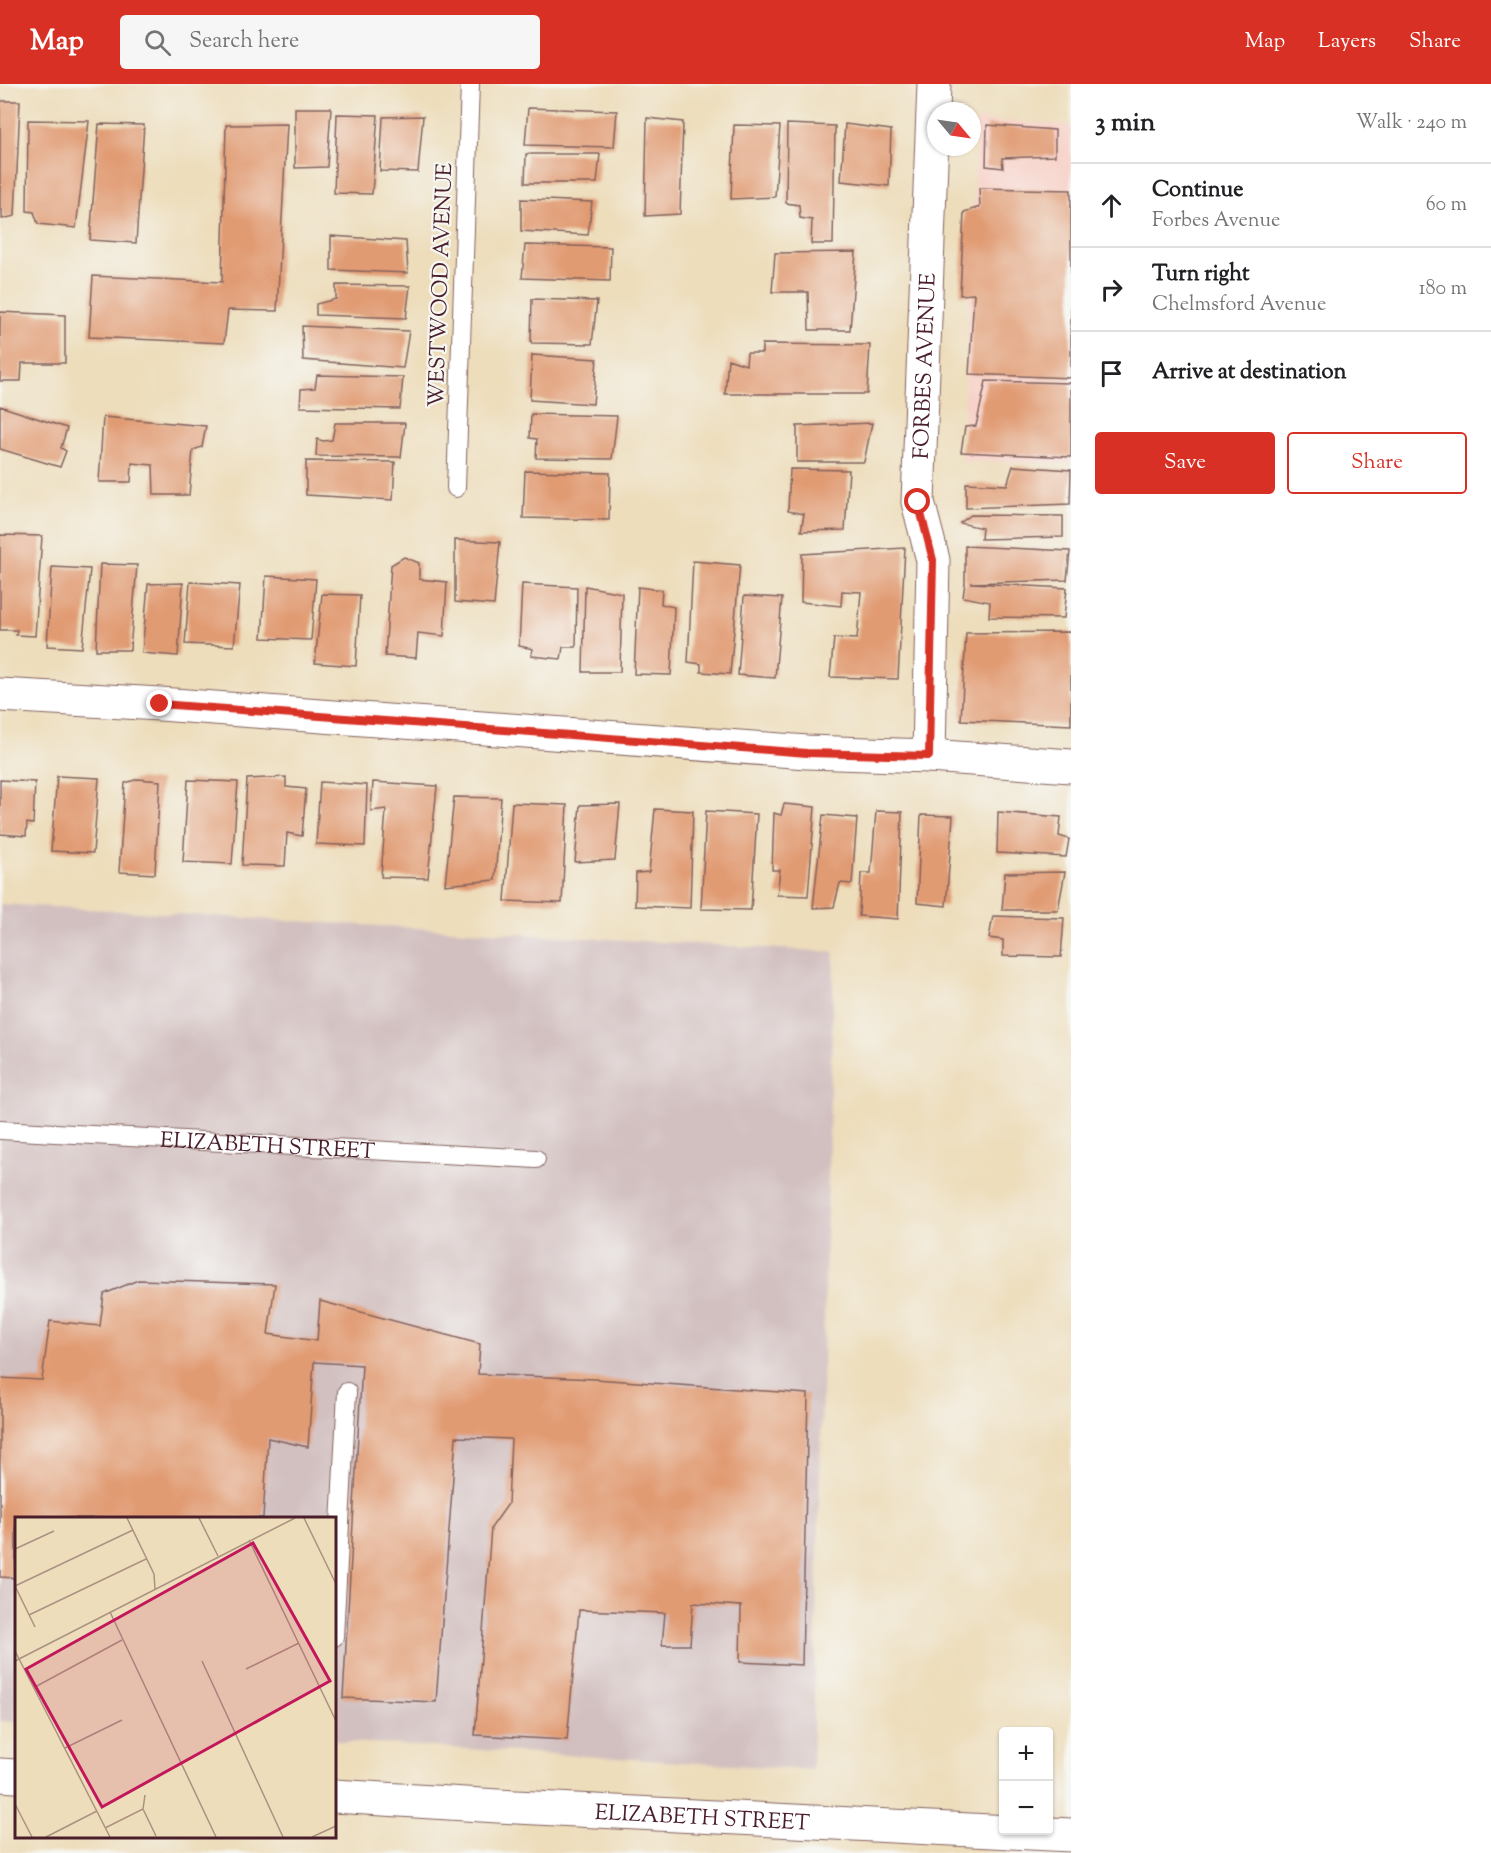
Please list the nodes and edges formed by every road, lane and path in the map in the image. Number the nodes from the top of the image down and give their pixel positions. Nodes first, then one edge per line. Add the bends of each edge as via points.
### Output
1 (470, 84) edge
2 (934, 84) edge
3 (456, 488) dead end
4 (0, 695) edge
5 (929, 756) junction
6 (1071, 766) edge
7 (0, 1130) edge
8 (536, 1159) dead end
9 (347, 1392) dead end
10 (336, 1599) edge
11 (0, 1774) edge
12 (15, 1776) edge
13 (336, 1796) edge
14 (1071, 1835) edge

1 - 3 lane, WESTWOOD AVENUE
2 - 5 street, FORBES AVENUE via 918,502 933,560
4 - 5 street via 807,753
5 - 6 street
7 - 8 lane, ELIZABETH STREET
9 - 10 lane
11 - 12 street
13 - 14 street, ELIZABETH STREET

